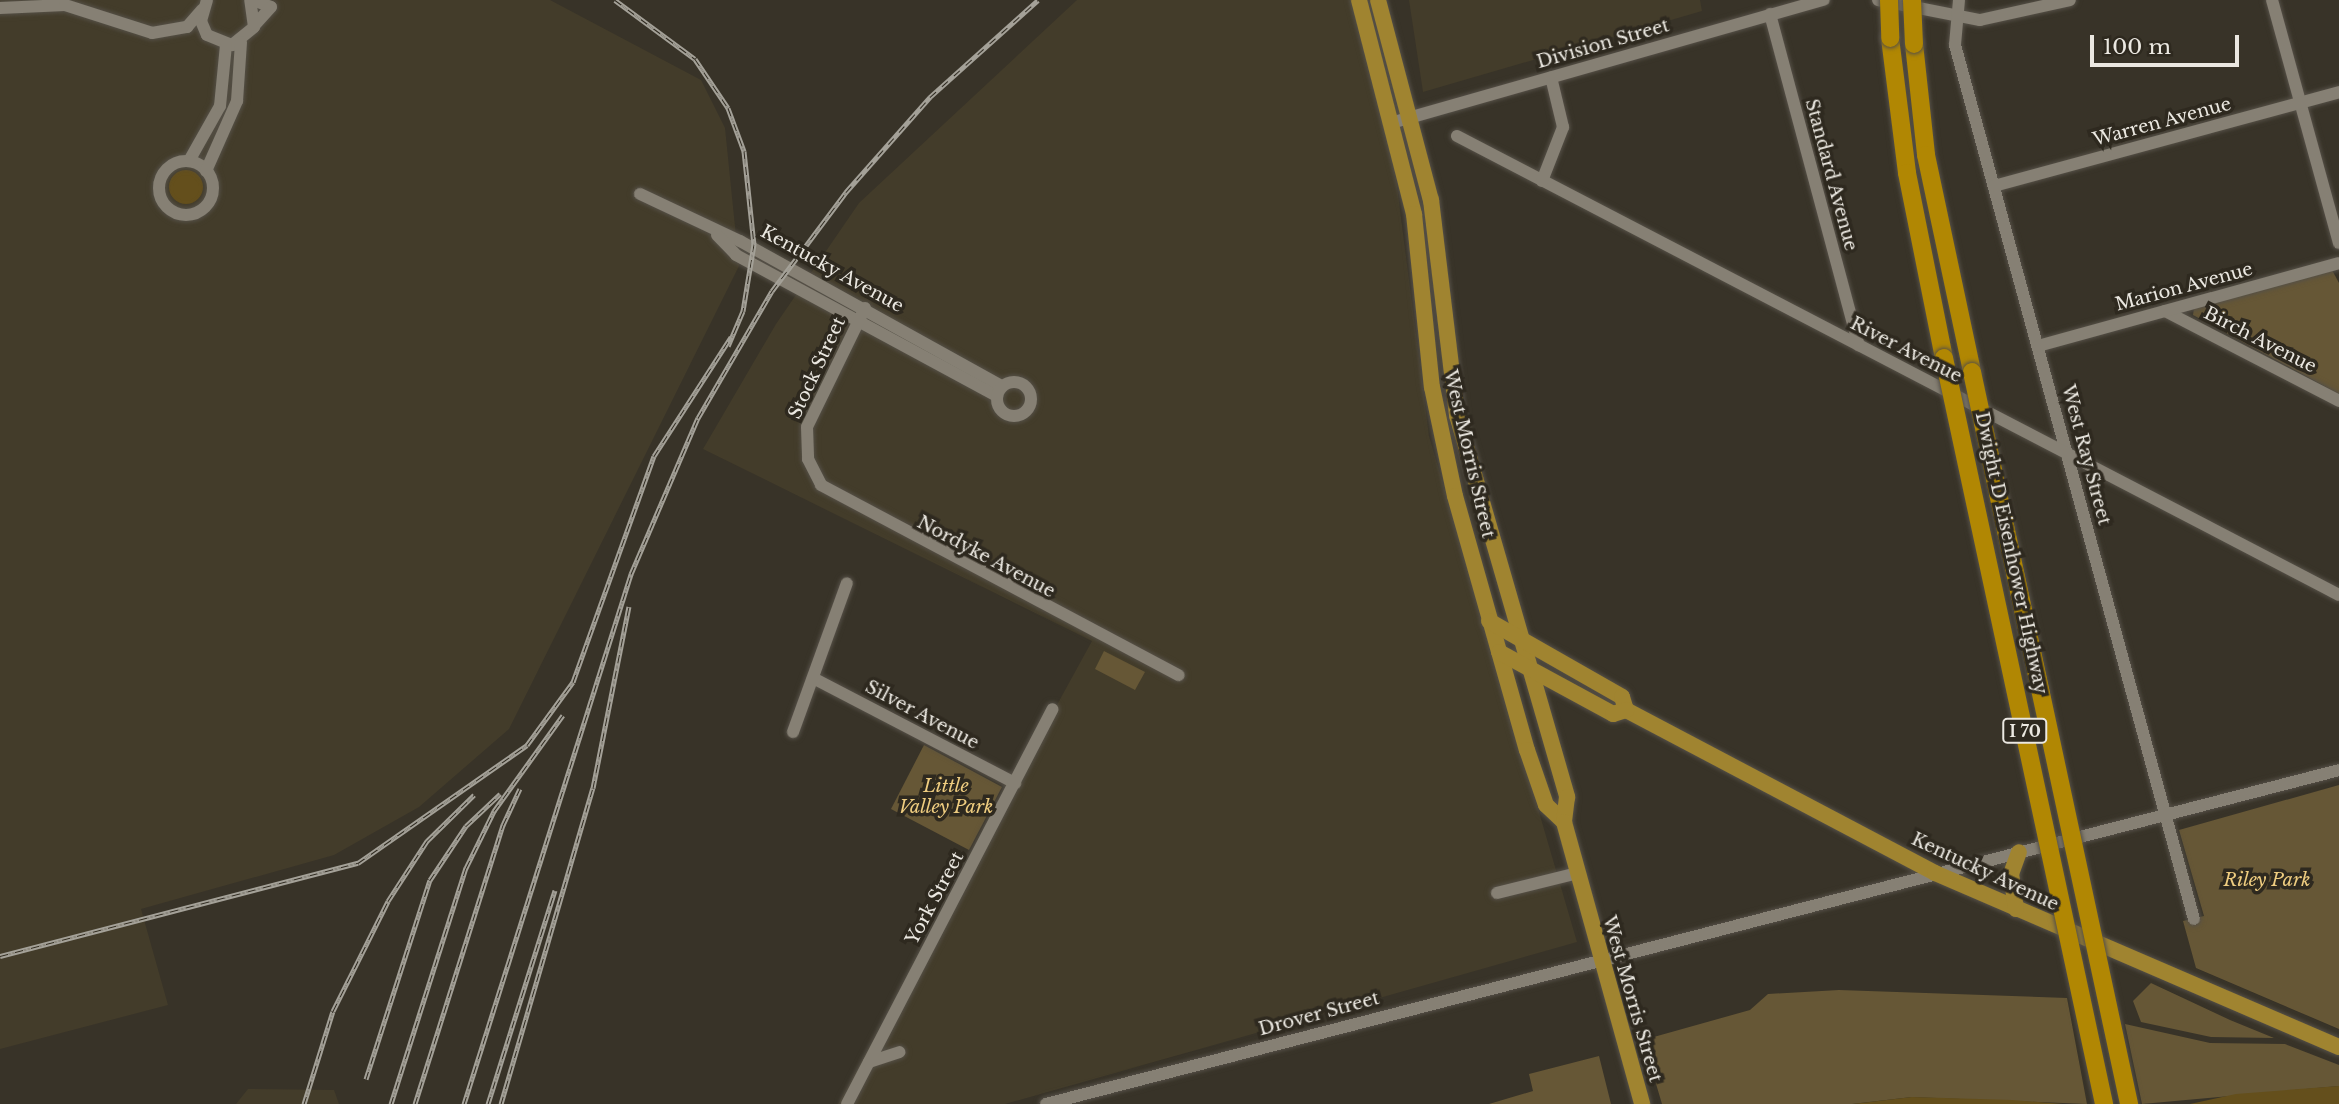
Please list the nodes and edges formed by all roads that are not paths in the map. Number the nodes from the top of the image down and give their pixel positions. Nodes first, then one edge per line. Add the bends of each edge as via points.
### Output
1 (252, 0) edge
2 (1359, 0) edge
3 (1378, 0) edge
4 (1824, 0) edge
5 (1878, 0) edge
6 (1889, 0) edge
7 (1912, 0) edge
8 (1959, 0) edge
9 (2070, 0) edge
10 (2272, 0) edge
11 (205, 3) edge
12 (0, 8) edge
13 (1770, 14) junction
14 (1956, 18) junction
15 (187, 27) junction
16 (208, 35) junction
17 (241, 42) junction
18 (226, 45) junction
19 (1552, 77) junction
20 (2339, 92) edge
21 (2301, 102) junction
22 (1410, 117) junction
23 (1391, 122) junction
24 (1457, 136) dead end
25 (189, 161) junction
26 (206, 171) junction
27 (1542, 181) junction
28 (1994, 187) junction
29 (640, 194) dead end
30 (1418, 236) junction
31 (2339, 243) edge
32 (2339, 263) edge
33 (2165, 311) junction
34 (863, 314) junction
35 (1446, 323) junction
36 (1428, 345) junction
37 (1859, 345) junction
38 (2038, 345) junction
39 (1000, 391) dead end
40 (2339, 401) edge
41 (805, 444) joint
42 (1465, 447) junction
43 (2067, 453) junction
44 (848, 583) dead end
45 (2339, 595) edge
46 (1489, 621) junction
47 (1521, 642) junction
48 (1499, 652) junction
49 (1529, 670) junction
50 (1179, 675) dead end
51 (813, 678) junction
52 (1569, 692) junction
53 (1054, 709) dead end
54 (1626, 710) junction
55 (1543, 716) junction
56 (793, 732) dead end
57 (2339, 770) edge
58 (1015, 783) junction
59 (2166, 814) junction
60 (1564, 822) junction
61 (2019, 852) junction
62 (1578, 873) junction
63 (1935, 873) junction
64 (1497, 893) dead end
65 (2016, 909) junction
66 (2194, 919) dead end
67 (1602, 961) junction
68 (2339, 1047) edge
69 (899, 1052) dead end
70 (869, 1062) junction
71 (847, 1104) edge
72 (1046, 1104) edge
73 (1642, 1104) edge
74 (2104, 1104) edge
75 (2129, 1104) edge

1 - 17 street via 255,25
2 - 23 main road, West Morris Street
3 - 22 main road, West Morris Street
4 - 13 street, Division Street
5 - 14 street
6 - 74 highway, Dwight D Eisenhower Highway / I 70, bridge via 1906,173
7 - 75 highway, Dwight D Eisenhower Highway / I 70, bridge via 1926,155
8 - 14 street, West Ray Street
9 - 14 street via 2003,18
10 - 21 street
11 - 15 street
11 - 16 street
12 - 15 street via 53,3 132,31
13 - 19 street, Division Street
13 - 37 street, Standard Avenue
14 - 28 street, West Ray Street via 1955,45
15 - 16 street
16 - 18 street
17 - 18 street
17 - 26 street via 237,101
18 - 25 street via 220,106
19 - 22 street, Division Street
19 - 27 street via 1563,127
20 - 21 street, Warren Avenue
21 - 28 street, Warren Avenue
21 - 31 street
22 - 23 street, Division Street
22 - 35 main road, West Morris Street via 1437,235
23 - 30 main road, West Morris Street
24 - 27 street, River Avenue
25 - 26 street
25 - 26 street via 171,165 159,182 171,211 190,215 206,206 212,190
27 - 37 street, River Avenue
28 - 38 street, West Ray Street
29 - 34 street, Kentucky Avenue via 716,234 740,241
30 - 35 main road via 1431,258 1436,312
30 - 36 main road, West Morris Street
32 - 33 street, Marion Avenue
33 - 38 street, Marion Avenue
33 - 40 street, Birch Avenue
34 - 39 street, Kentucky Avenue
34 - 41 street, Stock Street via 811,415
35 - 42 main road, West Morris Street
36 - 42 main road via 1440,360 1451,422
36 - 46 main road, West Morris Street via 1441,435
37 - 43 street, River Avenue
38 - 43 street, West Ray Street
41 - 50 street, Nordyke Avenue via 812,471 835,498
42 - 47 main road, West Morris Street
43 - 45 street, River Avenue
43 - 59 street, West Ray Street
44 - 51 street
46 - 47 main road, Kentucky Avenue
46 - 48 main road, West Morris Street
47 - 49 main road, West Morris Street
47 - 54 main road, Kentucky Avenue via 1622,697
48 - 49 main road, Kentucky Avenue
48 - 60 main road, West Morris Street via 1546,805
49 - 52 main road, Kentucky Avenue
49 - 55 main road, West Morris Street
51 - 56 street
51 - 58 street, Silver Avenue
52 - 54 main road, Kentucky Avenue via 1613,714
52 - 55 main road
53 - 58 street, York Street
54 - 63 main road, Kentucky Avenue
55 - 60 main road, West Morris Street via 1567,797
57 - 59 street, Drover Street
58 - 70 street, York Street
59 - 61 street, Drover Street
59 - 66 street, West Ray Street
60 - 62 main road, West Morris Street
61 - 63 street, Drover Street
61 - 65 main road via 2011,874
62 - 64 street
62 - 67 main road, West Morris Street
63 - 65 main road, Kentucky Avenue
63 - 67 street, Drover Street
65 - 68 main road, Kentucky Avenue
67 - 72 street, Drover Street
67 - 73 main road, West Morris Street
69 - 70 street
70 - 71 street, York Street

